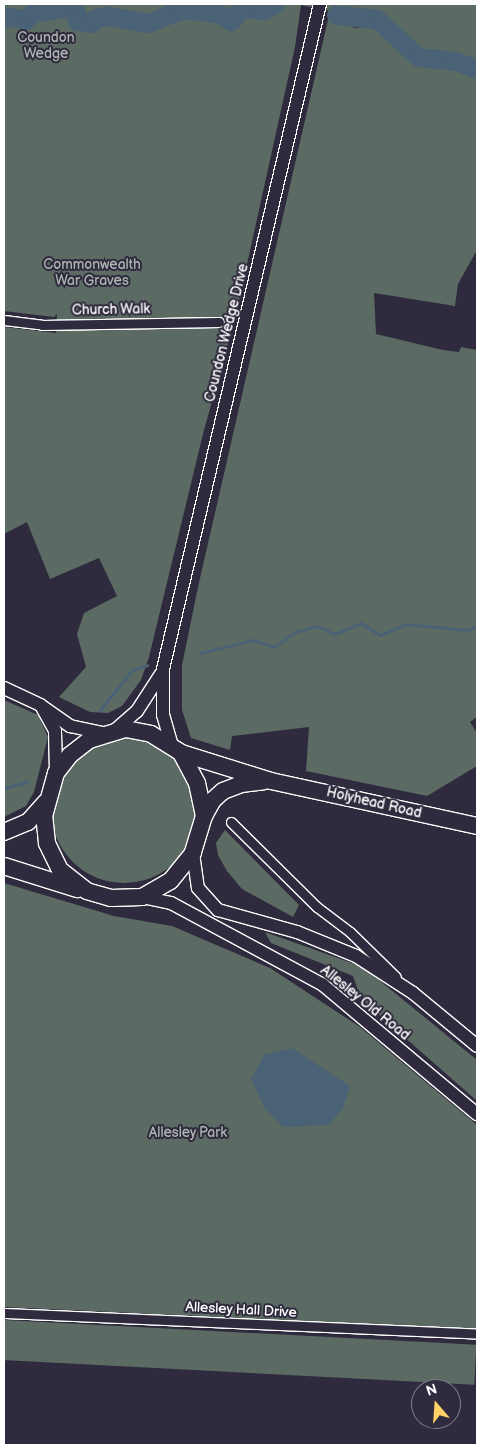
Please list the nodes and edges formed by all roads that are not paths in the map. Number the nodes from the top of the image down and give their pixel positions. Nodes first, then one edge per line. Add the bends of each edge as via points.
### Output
1 (320, 4) edge
2 (4, 320) edge
3 (219, 322) dead end
4 (163, 669) junction
5 (4, 688) edge
6 (40, 705) junction
7 (109, 732) junction
8 (176, 750) junction
9 (56, 772) junction
10 (271, 781) junction
11 (46, 802) junction
12 (204, 816) junction
13 (230, 822) dead end
14 (477, 826) edge
15 (4, 832) edge
16 (193, 853) junction
17 (4, 866) edge
18 (87, 891) junction
19 (142, 897) junction
20 (408, 989) junction
21 (477, 1046) edge
22 (477, 1114) edge
23 (4, 1313) edge
24 (477, 1334) edge

1 - 4 main road, Coundon Wedge Drive
2 - 3 street, Church Walk via 42,325
4 - 7 main road, Coundon Wedge Drive via 143,704
4 - 8 main road, Coundon Wedge Drive via 163,714
5 - 6 main road
6 - 7 main road via 70,726
6 - 9 main road via 55,731
7 - 8 highway via 140,731
7 - 9 highway via 80,746
8 - 10 highway, Holyhead Road
8 - 12 highway via 197,783
9 - 11 highway
10 - 12 highway, Holyhead Road via 241,784 223,790
10 - 14 highway, Holyhead Road
11 - 15 highway via 28,822
11 - 18 highway via 45,831 53,858 70,881
12 - 16 highway
13 - 20 street, Allesley Old Road
16 - 19 highway via 170,881
16 - 20 main road, Allesley Old Road via 198,888 218,910 329,944 364,960
17 - 18 highway
18 - 19 highway via 111,898
19 - 22 main road, Allesley Old Road via 171,903 271,954 323,985
20 - 21 main road, Allesley Old Road
23 - 24 street, Allesley Hall Drive

